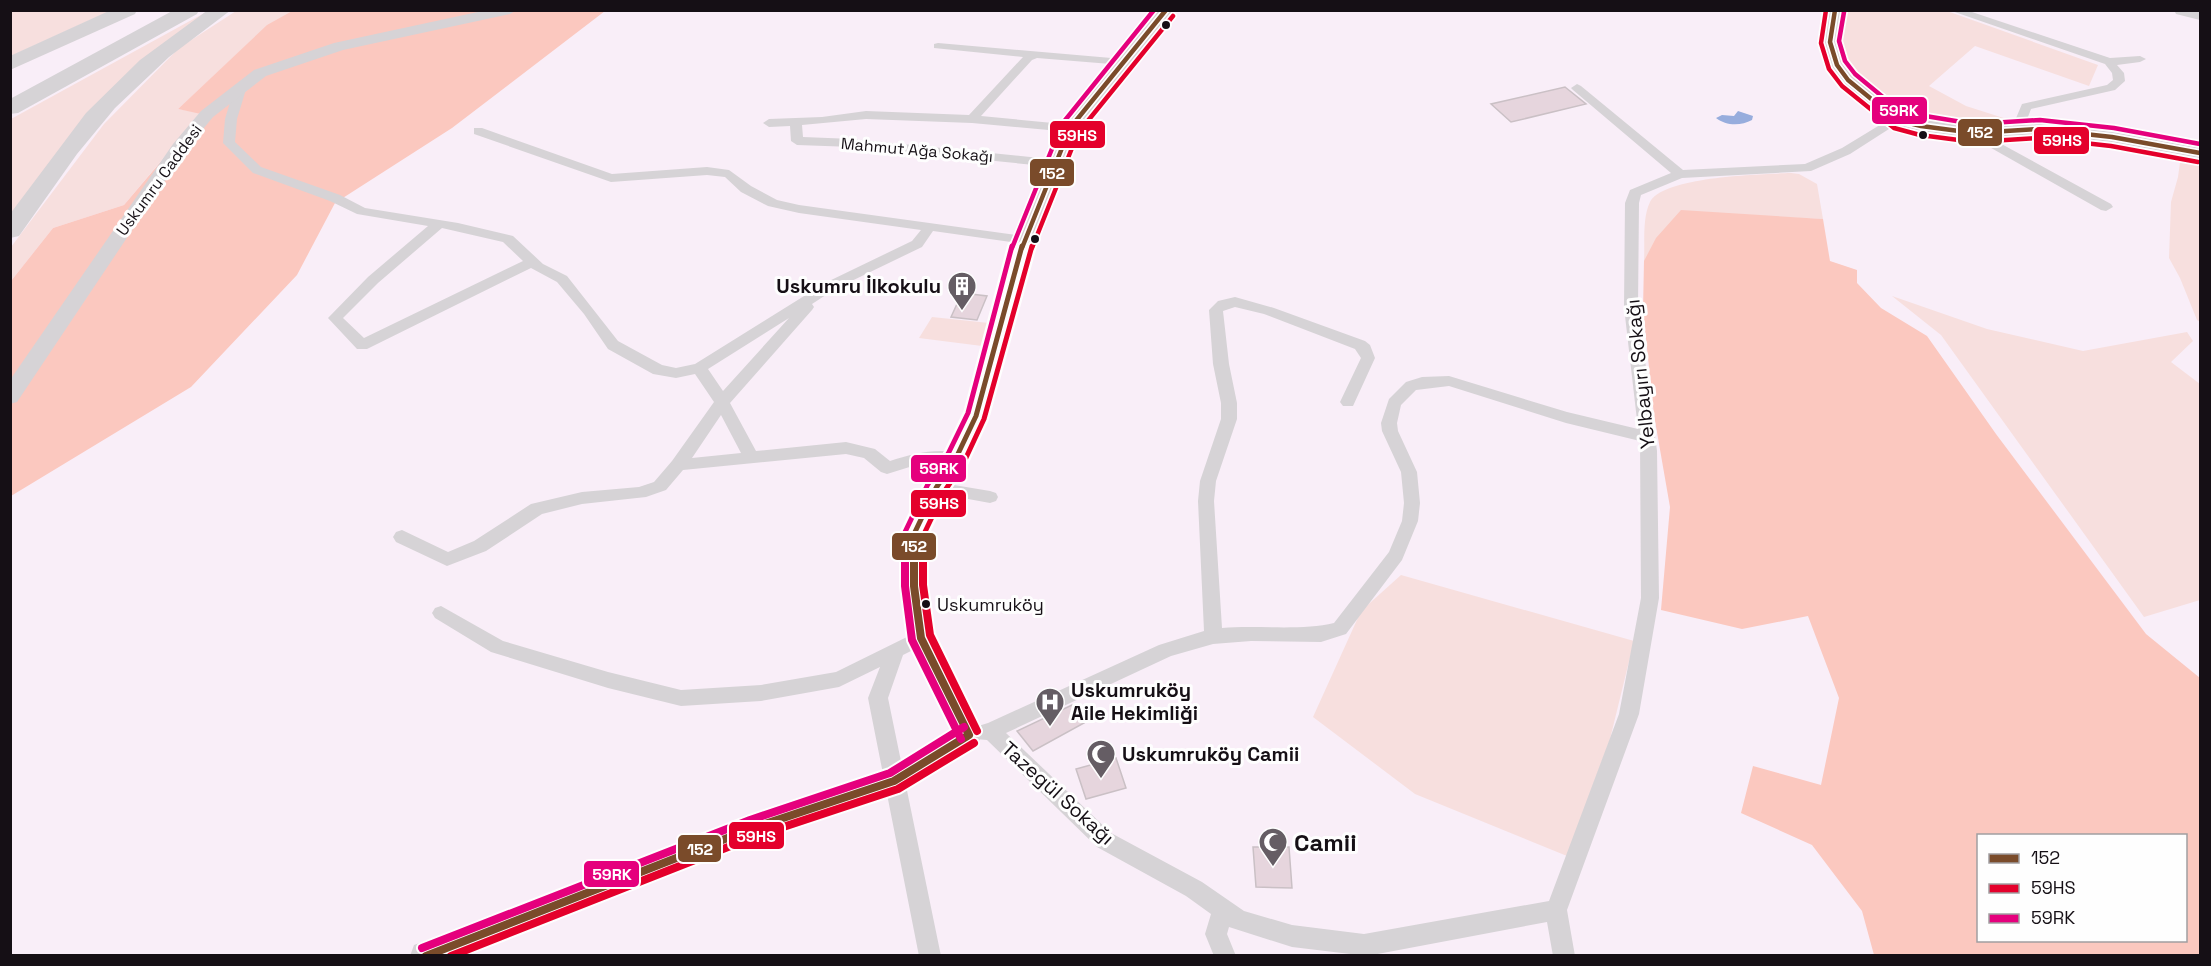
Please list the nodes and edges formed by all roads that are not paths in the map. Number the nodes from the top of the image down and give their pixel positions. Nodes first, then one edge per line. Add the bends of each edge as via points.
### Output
1 (128, 10) edge
2 (152, 10) edge
3 (190, 10) edge
4 (222, 10) edge
5 (510, 10) edge
6 (1166, 10) edge
7 (1835, 10) edge
8 (1954, 10) edge
9 (2182, 10) edge
10 (2200, 15) edge
11 (938, 46) dead end
12 (1036, 54) junction
13 (2140, 59) dead end
14 (1123, 62) junction
15 (2109, 62) junction
16 (10, 64) edge
17 (10, 85) edge
18 (241, 86) junction
19 (1577, 88) dead end
20 (10, 108) edge
21 (972, 119) junction
22 (1897, 120) junction
23 (769, 123) dead end
24 (796, 123) junction
25 (1070, 128) junction
26 (2017, 130) junction
27 (477, 131) dead end
28 (1974, 133) junction
29 (2200, 153) edge
30 (1055, 163) junction
31 (1680, 174) junction
32 (2106, 207) dead end
33 (439, 224) junction
34 (929, 228) junction
35 (10, 231) edge
36 (1025, 240) junction
37 (532, 262) junction
38 (822, 290) junction
39 (699, 368) junction
40 (10, 397) edge
41 (722, 402) junction
42 (1348, 402) dead end
43 (1648, 437) junction
44 (752, 458) junction
45 (957, 458) junction
46 (678, 465) junction
47 (936, 488) junction
48 (990, 497) dead end
49 (402, 537) dead end
50 (441, 613) dead end
51 (1213, 636) junction
52 (921, 638) junction
53 (896, 650) junction
54 (980, 733) junction
55 (894, 781) junction
56 (1223, 909) junction
57 (1556, 910) junction
58 (424, 956) edge
59 (930, 956) edge
60 (1225, 956) edge
61 (1564, 956) edge

1 - 16 highway
2 - 17 highway
3 - 20 highway
4 - 35 highway via 168,48 107,103
5 - 18 street, Uskumru Caddesi via 339,46 260,73
6 - 14 street, Tazegül Sokağı
7 - 22 street via 1830,42 1838,65 1848,80
8 - 15 street
9 - 10 main road
11 - 12 street
12 - 14 street
12 - 21 street
13 - 15 street
14 - 25 street, Tazegül Sokağı
15 - 26 street via 2119,81 2111,88 2026,107
18 - 33 street via 229,143 257,170 362,211
18 - 40 street, Uskumru Caddesi via 207,114 179,148
19 - 31 street
21 - 24 street, Mahmut Ağa Sokağı via 866,115
21 - 25 street, Mahmut Ağa Sokağı
22 - 28 street
22 - 31 street, Yelbayırı Sokağı via 1846,151 1807,168
23 - 24 street, Mahmut Ağa Sokağı
24 - 30 street, Mahmut Ağa Sokağı via 796,141 853,142
25 - 30 street, Tazegül Sokağı
26 - 28 street
26 - 29 street via 2112,137
27 - 34 street via 611,178 718,172 729,174 772,203
28 - 32 street
30 - 36 street, Tazegül Sokağı
31 - 43 street, Yelbayırı Sokağı via 1635,193 1632,203 1631,308
33 - 37 street via 508,239
33 - 37 street via 335,318 362,345
34 - 36 street
34 - 38 street via 917,244
36 - 45 street, Tazegül Sokağı via 976,416
37 - 39 street via 562,279 613,345 658,370 676,374
38 - 39 street
38 - 41 street
39 - 41 street
41 - 44 street
41 - 46 street
42 - 51 street via 1368,358 1360,345 1235,302 1216,310 1229,419 1208,481 1206,501
43 - 51 street via 1449,381 1422,382 1405,390 1394,403 1389,423 1409,472 1410,521 1396,555 1340,629 1321,634
43 - 57 street, Yelbayırı Sokağı via 1650,598 1629,714
44 - 45 street via 846,448 869,453 887,468 915,459
44 - 46 street
45 - 47 street, Tazegül Sokağı
46 - 49 street via 660,486 640,493 582,498 537,509 480,546 447,559
47 - 48 street
47 - 52 street, Tazegül Sokağı via 914,534 914,586
50 - 53 street via 498,647 681,698 761,693 839,679
51 - 54 street via 1166,650
52 - 53 street
52 - 54 street, Tazegül Sokağı
53 - 55 street via 878,698
54 - 55 street
54 - 56 street, Tazegül Sokağı via 1104,840
55 - 58 street via 753,828
55 - 59 street
56 - 57 street, Tazegül Sokağı via 1238,920 1292,936 1364,945
56 - 60 street via 1216,934
57 - 61 street

